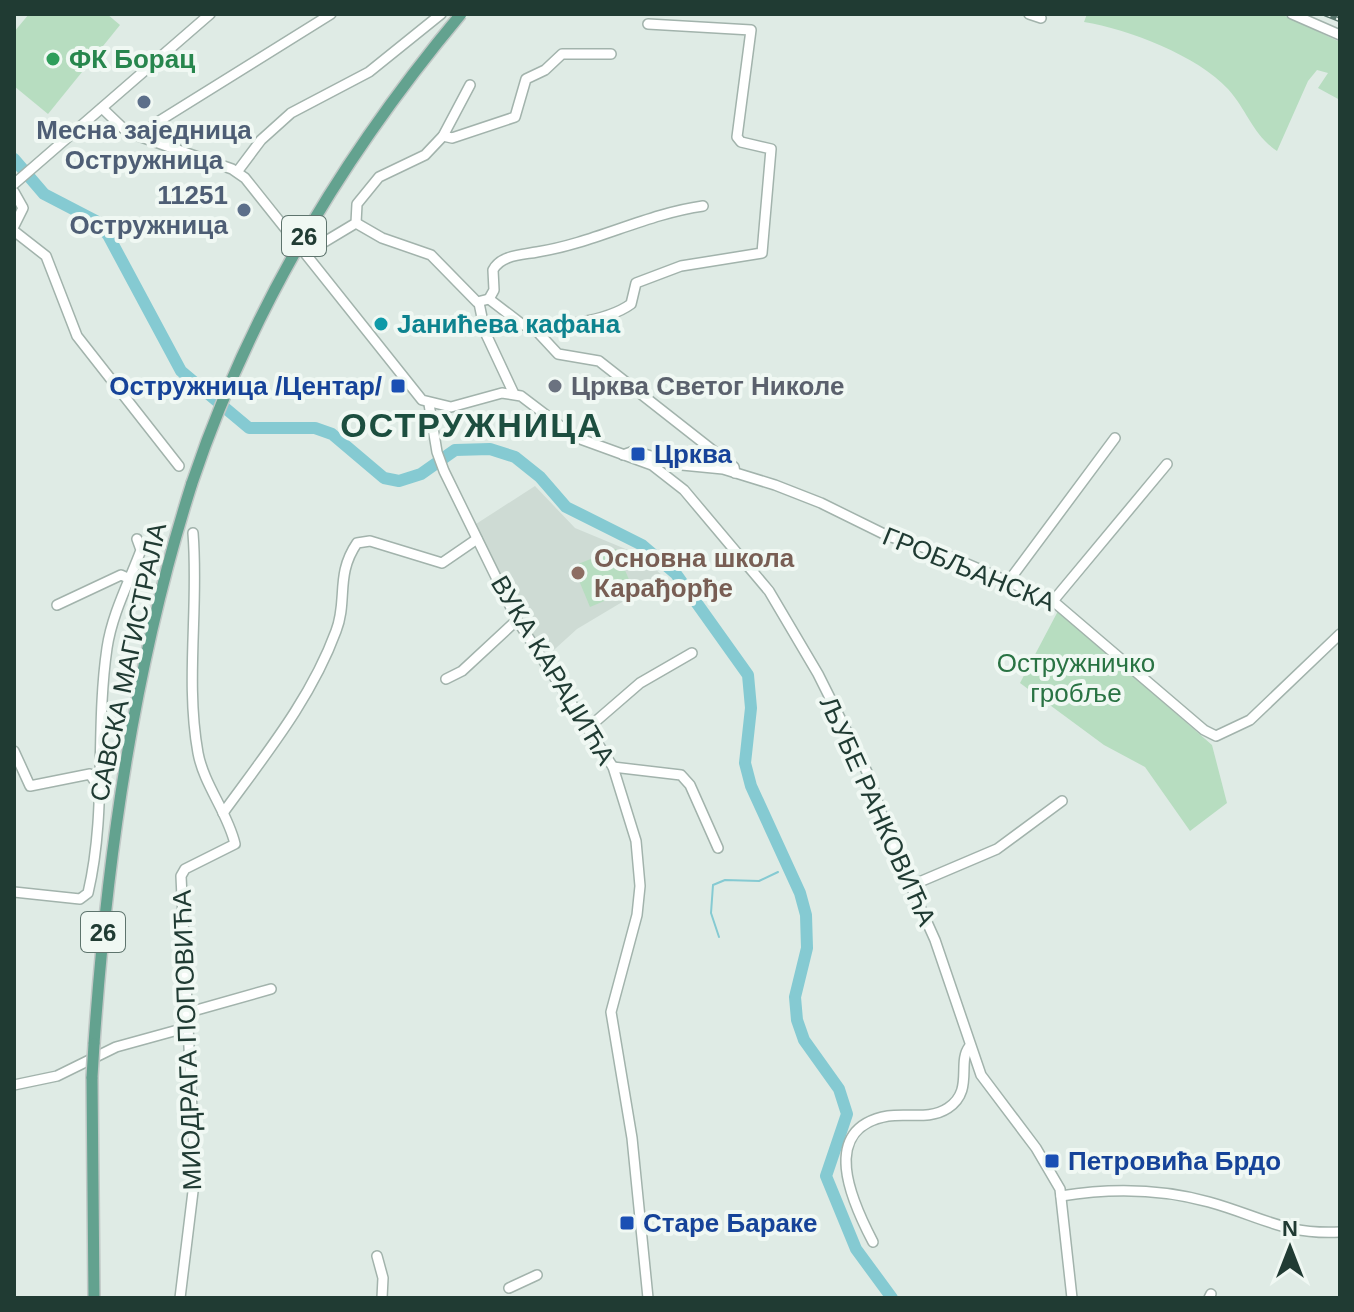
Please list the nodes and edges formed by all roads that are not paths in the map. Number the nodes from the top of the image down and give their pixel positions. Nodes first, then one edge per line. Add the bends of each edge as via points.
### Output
1 (210, 14) edge
2 (331, 14) edge
3 (441, 14) edge
4 (461, 14) edge
5 (1029, 14) edge
6 (1292, 14) edge
7 (1041, 18) dead end
8 (648, 24) dead end
9 (1340, 35) edge
10 (611, 54) dead end
11 (470, 85) dead end
12 (102, 108) junction
13 (443, 136) junction
14 (141, 137) junction
15 (237, 172) junction
16 (14, 184) edge
17 (14, 192) edge
18 (703, 206) dead end
19 (356, 223) junction
20 (14, 228) edge
21 (306, 253) junction
22 (484, 301) junction
23 (532, 326) junction
24 (514, 394) junction
25 (429, 404) junction
26 (1115, 438) dead end
27 (623, 455) junction
28 (1167, 464) dead end
29 (179, 466) dead end
30 (735, 473) junction
31 (193, 533) dead end
32 (137, 539) dead end
33 (477, 539) junction
34 (130, 579) junction
35 (1008, 582) junction
36 (1053, 601) junction
37 (57, 605) dead end
38 (517, 620) junction
39 (1340, 634) edge
40 (692, 653) dead end
41 (446, 679) dead end
42 (588, 728) junction
43 (14, 751) edge
44 (613, 767) junction
45 (101, 795) junction
46 (1062, 801) dead end
47 (223, 813) junction
48 (718, 848) dead end
49 (910, 886) junction
50 (14, 892) edge
51 (271, 989) dead end
52 (186, 1013) junction
53 (185, 1028) junction
54 (969, 1047) junction
55 (14, 1085) edge
56 (1061, 1196) junction
57 (1340, 1232) edge
58 (873, 1242) dead end
59 (377, 1256) dead end
60 (537, 1275) dead end
61 (509, 1288) dead end
62 (94, 1298) edge
63 (180, 1298) edge
64 (382, 1298) edge
65 (648, 1298) edge
66 (1072, 1298) edge

1 - 12 street
2 - 14 street
3 - 15 street via 360,78 291,113
4 - 62 main road, САВСКА МАГИСТРАЛА / 26, bridge via 369,134 305,234 242,354 192,483 155,619 128,750 105,914 92,1077
5 - 7 street
6 - 9 street
8 - 23 street via 747,29 752,34 737,137 771,149 760,255 681,266 638,282 631,304 620,311
10 - 13 street via 562,54 528,77 515,117 452,138
11 - 13 street
12 - 14 street
12 - 16 street
13 - 19 street via 425,155 379,177 357,204
14 - 15 street
15 - 21 street
17 - 20 street via 23,208
18 - 22 street via 581,243 502,260 493,270 494,290
19 - 21 street
19 - 22 street via 429,254
20 - 29 street via 46,256 77,336
21 - 25 street via 416,395
22 - 23 street
22 - 24 street via 491,348
23 - 30 street via 558,354 599,361 710,445
24 - 25 street via 463,405
24 - 27 street, ЉУБЕ РАНКОВИЋА via 575,437
25 - 33 street, ВУКА КАРАЏИЋА via 437,452
26 - 35 street
27 - 30 street, ГРОБЉАНСКА via 634,451
27 - 49 street, ЉУБЕ РАНКОВИЋА via 652,465 677,482 769,591 861,759
28 - 36 street
30 - 35 street, ГРОБЉАНСКА via 821,503 888,536
31 - 47 street, МИОДРАГА ПОПОВИЋА via 192,682 199,756
32 - 34 street via 141,550
33 - 38 street, ВУКА КАРАЏИЋА
33 - 47 street via 442,563 370,541 357,543 343,570 336,631 314,683
34 - 37 street via 121,575
34 - 45 street via 107,648
35 - 36 street, ГРОБЉАНСКА
36 - 39 street, ГРОБЉАНСКА via 1216,736 1250,720
38 - 41 street via 462,671
38 - 42 street, ВУКА КАРАЏИЋА
40 - 42 street via 640,683
42 - 44 street, ВУКА КАРАЏИЋА
43 - 45 street via 30,786 90,774
44 - 48 street via 681,775
44 - 65 street, ВУКА КАРАЏИЋА via 636,841 640,886 634,933 611,1012 632,1138
45 - 50 street via 92,875 83,898
46 - 49 street via 997,849
47 - 52 street, МИОДРАГА ПОПОВИЋА via 235,844 181,876
49 - 54 street, ЉУБЕ РАНКОВИЋА via 935,940
51 - 52 street
52 - 53 street, МИОДРАГА ПОПОВИЋА
53 - 55 street via 138,1040 57,1076
53 - 63 street, МИОДРАГА ПОПОВИЋА via 195,1194
54 - 56 street, ЉУБЕ РАНКОВИЋА via 981,1075 1036,1148
54 - 58 street via 965,1080 949,1108 871,1120 854,1134 845,1171 856,1212
56 - 57 street via 1167,1193 1211,1202 1292,1231
56 - 66 street, ЉУБЕ РАНКОВИЋА
59 - 64 street
60 - 61 street

